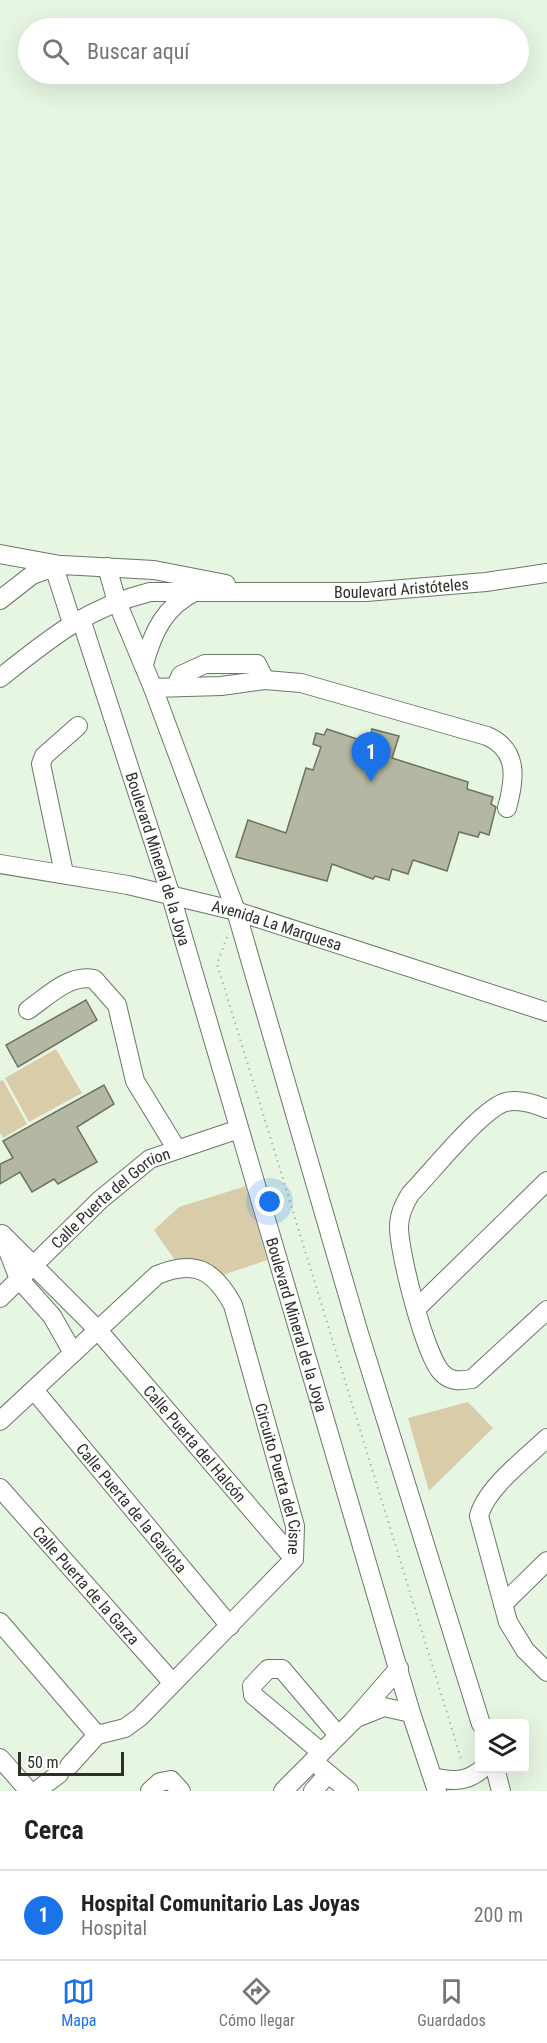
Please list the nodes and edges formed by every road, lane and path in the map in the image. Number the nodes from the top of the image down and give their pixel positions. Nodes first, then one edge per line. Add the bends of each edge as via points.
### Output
1 (0, 554) edge
2 (58, 566) junction
3 (107, 567) junction
4 (547, 573) edge
5 (196, 591) junction
6 (255, 591) junction
7 (0, 600) edge
8 (117, 602) junction
9 (76, 621) junction
10 (220, 663) junction
11 (144, 664) junction
12 (0, 678) edge
13 (265, 680) junction
14 (176, 686) junction
15 (221, 686) junction
16 (153, 688) junction
17 (78, 726) dead end
18 (507, 808) dead end
19 (0, 864) edge
20 (64, 873) junction
21 (171, 896) junction
22 (236, 911) junction
23 (28, 1010) dead end
24 (547, 1012) edge
25 (547, 1109) edge
26 (239, 1129) junction
27 (176, 1148) junction
28 (547, 1181) edge
29 (1, 1232) edge
30 (34, 1264) junction
31 (19, 1279) junction
32 (0, 1298) edge
33 (417, 1308) junction
34 (547, 1310) edge
35 (97, 1329) junction
36 (73, 1353) junction
37 (34, 1390) junction
38 (0, 1422) edge
39 (547, 1438) edge
40 (0, 1488) edge
41 (294, 1559) junction
42 (547, 1561) edge
43 (503, 1604) junction
44 (0, 1622) edge
45 (230, 1626) junction
46 (399, 1668) junction
47 (547, 1672) edge
48 (172, 1682) junction
49 (411, 1713) junction
50 (324, 1718) junction
51 (479, 1719) edge
52 (353, 1721) junction
53 (97, 1735) junction
54 (338, 1735) junction
55 (305, 1738) junction
56 (317, 1757) junction
57 (0, 1758) edge
58 (496, 1773) edge
59 (328, 1774) junction
60 (475, 1774) edge
61 (435, 1784) edge
62 (292, 1788) edge
63 (29, 1791) edge
64 (36, 1791) edge
65 (150, 1791) edge
66 (181, 1791) edge
67 (313, 1791) edge
68 (349, 1791) edge
69 (501, 1791) edge

1 - 2 street, Boulevard Aristóteles
2 - 3 street, Boulevard Aristóteles
2 - 7 street via 32,575
2 - 9 street, Boulevard Mineral de la Joya
3 - 6 street, Boulevard Aristóteles via 181,574
3 - 8 street
4 - 6 street, Boulevard Aristóteles via 366,592
5 - 6 street, Boulevard Aristóteles
5 - 8 street, Boulevard Aristóteles via 150,592
5 - 11 street via 181,599 160,622
8 - 9 street, Boulevard Aristóteles
8 - 11 street
9 - 12 street, Boulevard Aristóteles
9 - 21 street, Boulevard Mineral de la Joya
10 - 13 street via 257,664
10 - 14 street via 194,668 181,675
10 - 15 street
11 - 16 street
13 - 15 street
13 - 18 street via 301,682 496,740 510,754 513,787
14 - 15 street
14 - 16 street
16 - 22 street
17 - 20 street via 44,756 41,764
19 - 20 street, Avenida La Marquesa
20 - 21 street, Avenida La Marquesa
21 - 22 street, Avenida La Marquesa
21 - 26 street, Boulevard Mineral de la Joya
22 - 24 street, Avenida La Marquesa
22 - 51 street via 358,1330
22 - 60 path via 217,964
23 - 27 street via 66,983 94,979 117,1005 135,1081
25 - 33 street via 521,1101 498,1105 486,1113 405,1203 399,1234
26 - 27 street, Calle Puerta del Gorrion
26 - 46 street, Boulevard Mineral de la Joya
27 - 30 street, Calle Puerta del Gorrion via 150,1159 128,1175
28 - 33 street
29 - 30 street
29 - 31 street
30 - 31 street, Calle Puerta del Gorrion
30 - 35 street
31 - 32 street, Calle Puerta del Gorrion
31 - 36 street via 52,1316
33 - 34 street via 434,1361 441,1372 459,1381 472,1379 485,1369
35 - 36 street, Circuito Puerta del Cisne
35 - 41 street, Calle Puerta del Halcón
35 - 41 street, Circuito Puerta del Cisne via 157,1275 171,1270 199,1269 223,1287 233,1305 295,1526
36 - 37 street, Circuito Puerta del Cisne
37 - 38 street, Circuito Puerta del Cisne
37 - 45 street, Calle Puerta de la Gaviota
39 - 43 street via 481,1507 481,1532
40 - 48 street, Calle Puerta de la Garza
41 - 45 street, Circuito Puerta del Cisne
42 - 43 street
43 - 47 street via 514,1636
44 - 53 street
45 - 48 street, Circuito Puerta del Cisne
46 - 49 street, Boulevard Mineral de la Joya
46 - 52 street
48 - 53 street, Circuito Puerta del Cisne via 125,1728
49 - 52 street via 384,1707
49 - 61 street, Boulevard Mineral de la Joya
50 - 54 street
50 - 55 street
50 - 55 street via 282,1669 268,1669 252,1686 253,1695
52 - 54 street
53 - 64 street via 64,1770
54 - 56 street
55 - 56 street
56 - 59 street
56 - 62 street
57 - 63 street
58 - 69 street
59 - 67 street
59 - 68 street
60 - 61 street
65 - 66 street via 166,1780

